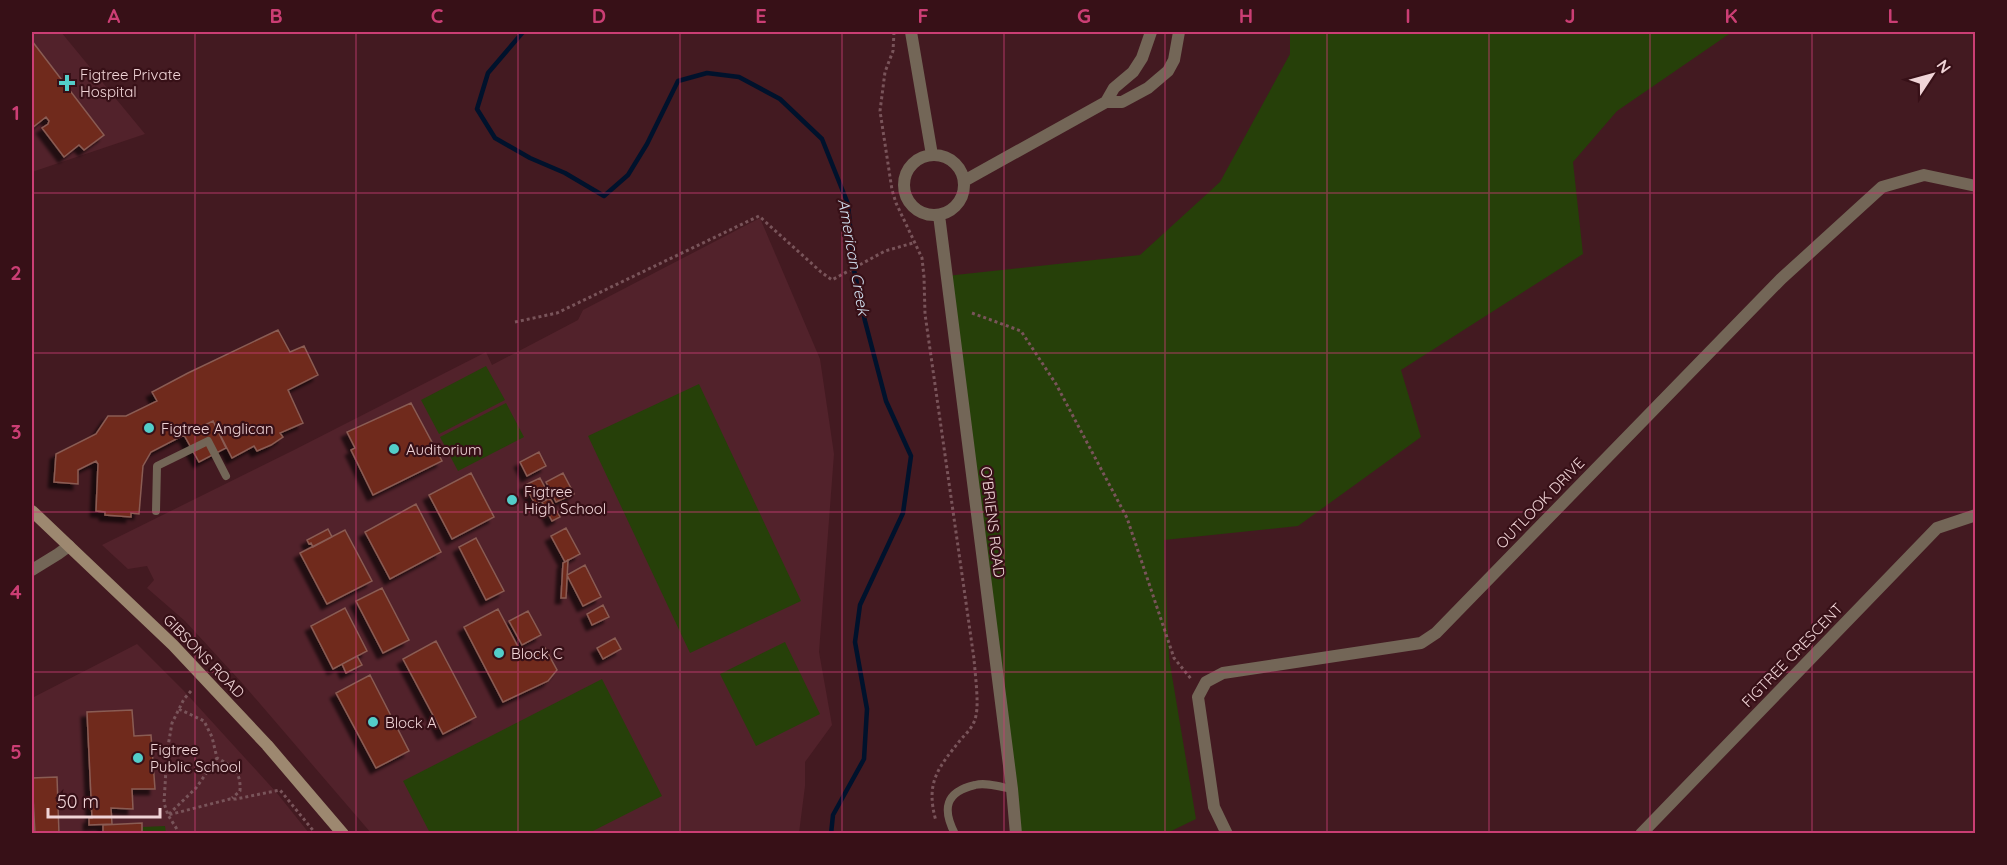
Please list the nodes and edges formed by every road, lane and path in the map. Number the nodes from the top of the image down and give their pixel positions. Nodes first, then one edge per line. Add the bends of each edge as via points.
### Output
1 (894, 32) edge
2 (912, 32) edge
3 (1151, 32) edge
4 (1179, 32) edge
5 (1106, 102) junction
6 (932, 155) junction
7 (964, 181) junction
8 (1976, 186) edge
9 (939, 215) junction
10 (914, 243) junction
11 (972, 312) dead end
12 (515, 322) dead end
13 (226, 476) dead end
14 (32, 511) edge
15 (156, 511) dead end
16 (1976, 514) edge
17 (69, 546) junction
18 (32, 570) edge
19 (1203, 688) junction
20 (191, 691) dead end
21 (179, 709) junction
22 (217, 758) junction
23 (1012, 789) junction
24 (230, 799) junction
25 (168, 815) junction
26 (939, 827) dead end
27 (180, 834) edge
28 (316, 834) edge
29 (343, 834) edge
30 (955, 834) edge
31 (1016, 834) edge
32 (1227, 834) edge
33 (1641, 834) edge

1 - 10 path via 880,111 892,190
2 - 6 street
3 - 5 street via 1133,72 1114,88
4 - 5 street via 1168,71 1122,102
5 - 7 street
6 - 7 street via 949,159
6 - 9 street via 913,163 904,181 905,192 916,209
7 - 9 street via 958,203
8 - 19 street, OUTLOOK DRIVE via 1924,175 1882,187 1781,279 1436,633 1421,643 1223,673
9 - 23 street, O'BRIENS ROAD
10 - 12 path via 885,251 832,280 759,216 557,313
10 - 26 path via 922,258 925,314 975,659 976,715 933,782 932,801
11 - 19 path via 1021,331 1056,384 1127,518 1174,658 1187,676
13 - 15 lane via 208,441 157,466
14 - 17 main road, GIBSONS ROAD
16 - 33 street, FIGTREE CRESCENT via 1937,528
17 - 18 street
17 - 29 main road, GIBSONS ROAD via 181,652
19 - 32 street via 1198,697 1214,807
20 - 21 path
21 - 22 path via 204,721
21 - 25 path via 172,723 168,752 164,803
22 - 24 path via 238,772 240,778 240,791
22 - 25 path via 196,789
23 - 30 lane via 975,784 957,793 946,810
23 - 31 street, O'BRIENS ROAD
24 - 25 path
24 - 28 path via 280,790
25 - 27 path

